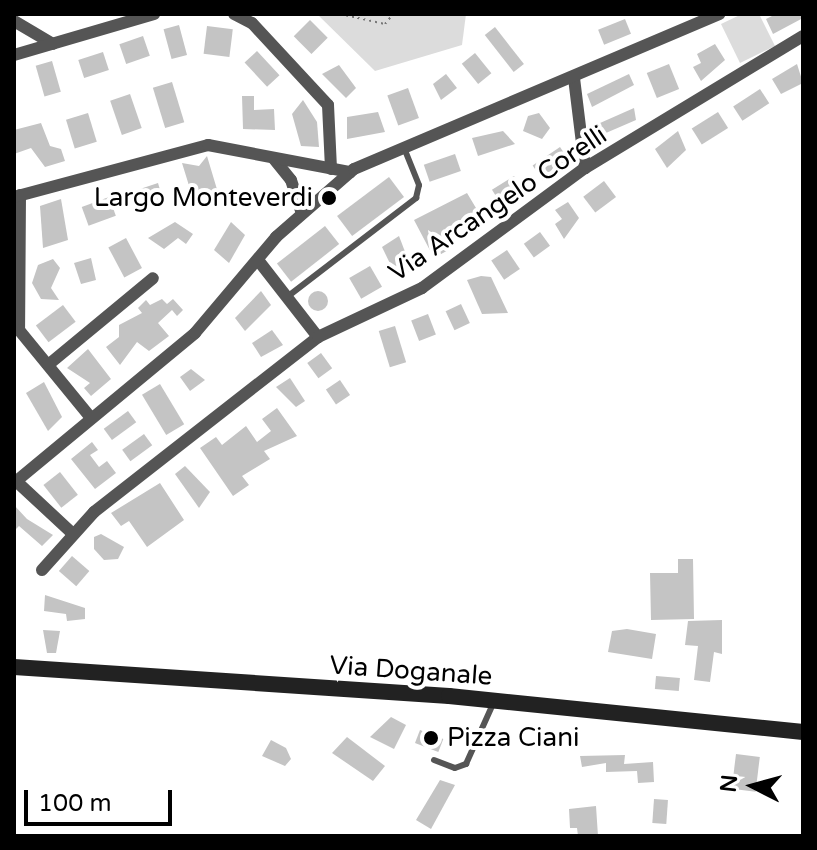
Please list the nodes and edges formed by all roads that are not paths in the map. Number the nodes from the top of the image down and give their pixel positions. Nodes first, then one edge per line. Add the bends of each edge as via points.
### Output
1 (154, 14) edge
2 (234, 14) edge
3 (719, 14) edge
4 (14, 21) edge
5 (803, 36) edge
6 (53, 44) junction
7 (14, 55) edge
8 (574, 78) junction
9 (403, 146) junction
10 (274, 159) junction
11 (585, 168) junction
12 (331, 169) junction
13 (350, 172) junction
14 (17, 196) edge
15 (301, 211) junction
16 (258, 260) junction
17 (153, 278) dead end
18 (287, 297) junction
19 (16, 331) edge
20 (318, 337) junction
21 (48, 365) junction
22 (91, 418) junction
23 (15, 482) edge
24 (73, 534) junction
25 (42, 570) dead end
26 (14, 667) edge
27 (495, 701) junction
28 (803, 732) edge
29 (434, 760) dead end

1 - 6 street
2 - 12 street via 252,23 328,105
3 - 8 street
4 - 6 street
5 - 11 street, Via Arcangelo Corelli
6 - 7 street
8 - 9 street
8 - 11 street
9 - 13 street
9 - 18 lane via 419,185 416,198
10 - 12 street
10 - 14 street via 234,145 185,147
10 - 15 street via 291,180
11 - 20 street, Via Arcangelo Corelli via 422,288
12 - 13 street
13 - 15 street
14 - 19 street
15 - 16 street
16 - 18 street
16 - 22 street via 208,322
17 - 21 street
18 - 20 street
19 - 21 street
20 - 24 street, Via Arcangelo Corelli
21 - 22 street
22 - 23 street
23 - 24 street
24 - 25 street, Via Arcangelo Corelli
26 - 27 main road, Via Doganale
27 - 28 main road, Via Doganale
27 - 29 lane via 466,764 455,768

